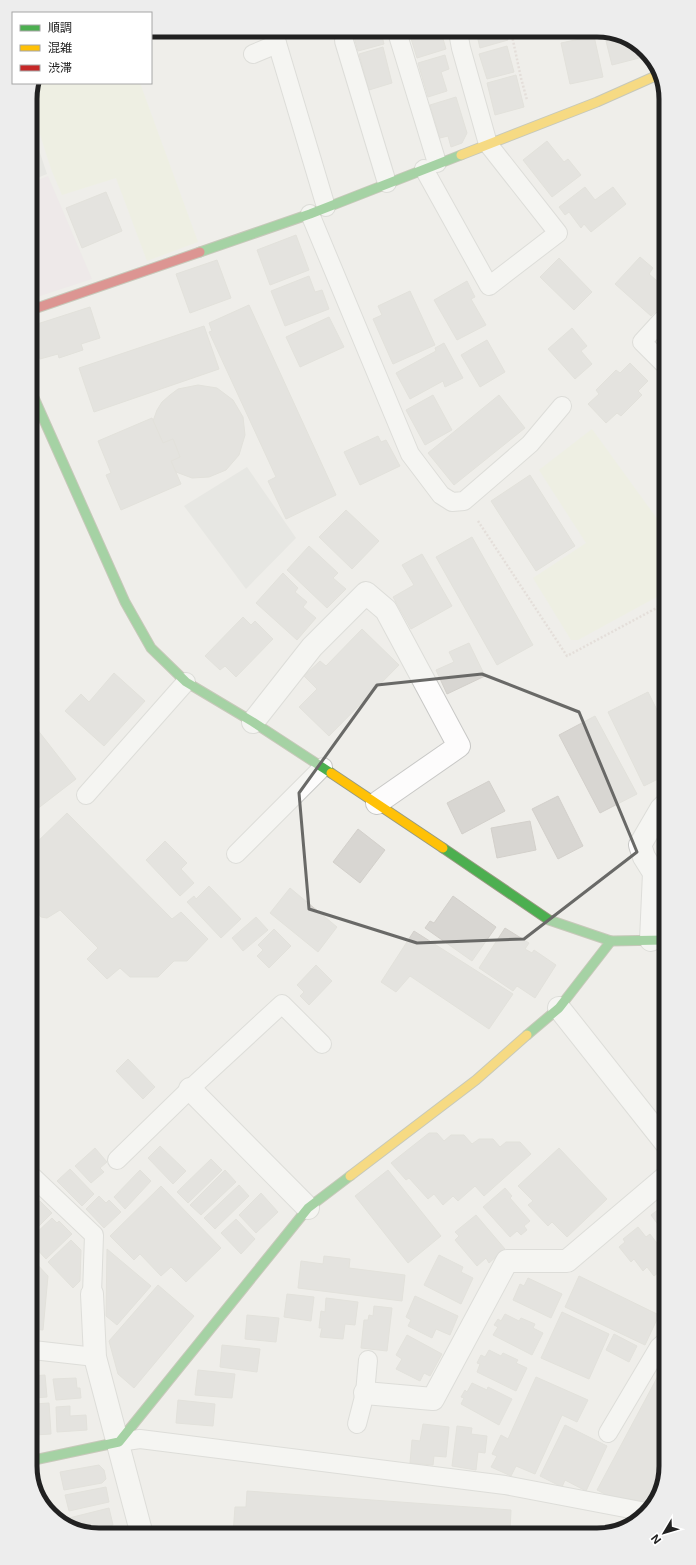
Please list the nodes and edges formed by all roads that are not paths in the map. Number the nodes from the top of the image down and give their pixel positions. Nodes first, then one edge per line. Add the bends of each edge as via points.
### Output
1 (398, 37) edge
2 (459, 37) edge
3 (275, 39) edge
4 (344, 41) dead end
5 (253, 54) dead end
6 (655, 76) edge
7 (488, 144) junction
8 (431, 166) junction
9 (387, 183) junction
10 (318, 210) junction
11 (37, 308) edge
12 (659, 323) edge
13 (659, 359) edge
14 (37, 404) edge
15 (562, 406) dead end
16 (186, 682) junction
17 (253, 722) junction
18 (323, 767) junction
19 (86, 795) dead end
20 (377, 803) junction
21 (659, 813) edge
22 (236, 854) dead end
23 (658, 940) edge
24 (611, 941) junction
25 (559, 1008) junction
26 (322, 1044) dead end
27 (190, 1089) junction
28 (659, 1134) edge
29 (117, 1160) dead end
30 (37, 1181) edge
31 (659, 1183) edge
32 (308, 1208) junction
33 (92, 1294) joint
34 (659, 1347) edge
35 (37, 1350) edge
36 (95, 1357) junction
37 (368, 1360) dead end
38 (365, 1393) junction
39 (358, 1424) dead end
40 (608, 1433) dead end
41 (119, 1442) junction
42 (37, 1459) edge
43 (640, 1511) edge
44 (140, 1528) edge

1 - 8 lane
2 - 7 lane
3 - 5 lane
3 - 10 lane
4 - 9 lane
6 - 7 street
7 - 8 street
7 - 8 lane via 558,233 489,286
8 - 9 street
9 - 10 street
10 - 11 street
10 - 15 lane via 410,454 441,495 452,502 464,501 530,444
12 - 13 lane via 642,342
14 - 16 street via 125,602 151,648
16 - 17 street
16 - 19 lane
17 - 18 street
17 - 20 street via 312,647 366,593 386,610 459,746
18 - 20 street
18 - 22 lane
20 - 24 street via 549,920
21 - 23 street via 640,846 654,874
23 - 24 street
24 - 25 street
25 - 28 street
25 - 32 street via 476,1080
26 - 27 lane via 282,1004
27 - 29 lane
27 - 32 street
30 - 33 lane via 94,1235
31 - 38 street via 567,1261 507,1261 433,1399
32 - 41 street
33 - 36 street
34 - 40 lane
35 - 36 lane
36 - 41 street
37 - 38 lane
38 - 39 lane
41 - 42 street
41 - 43 lane via 140,1439 505,1485
41 - 44 street

